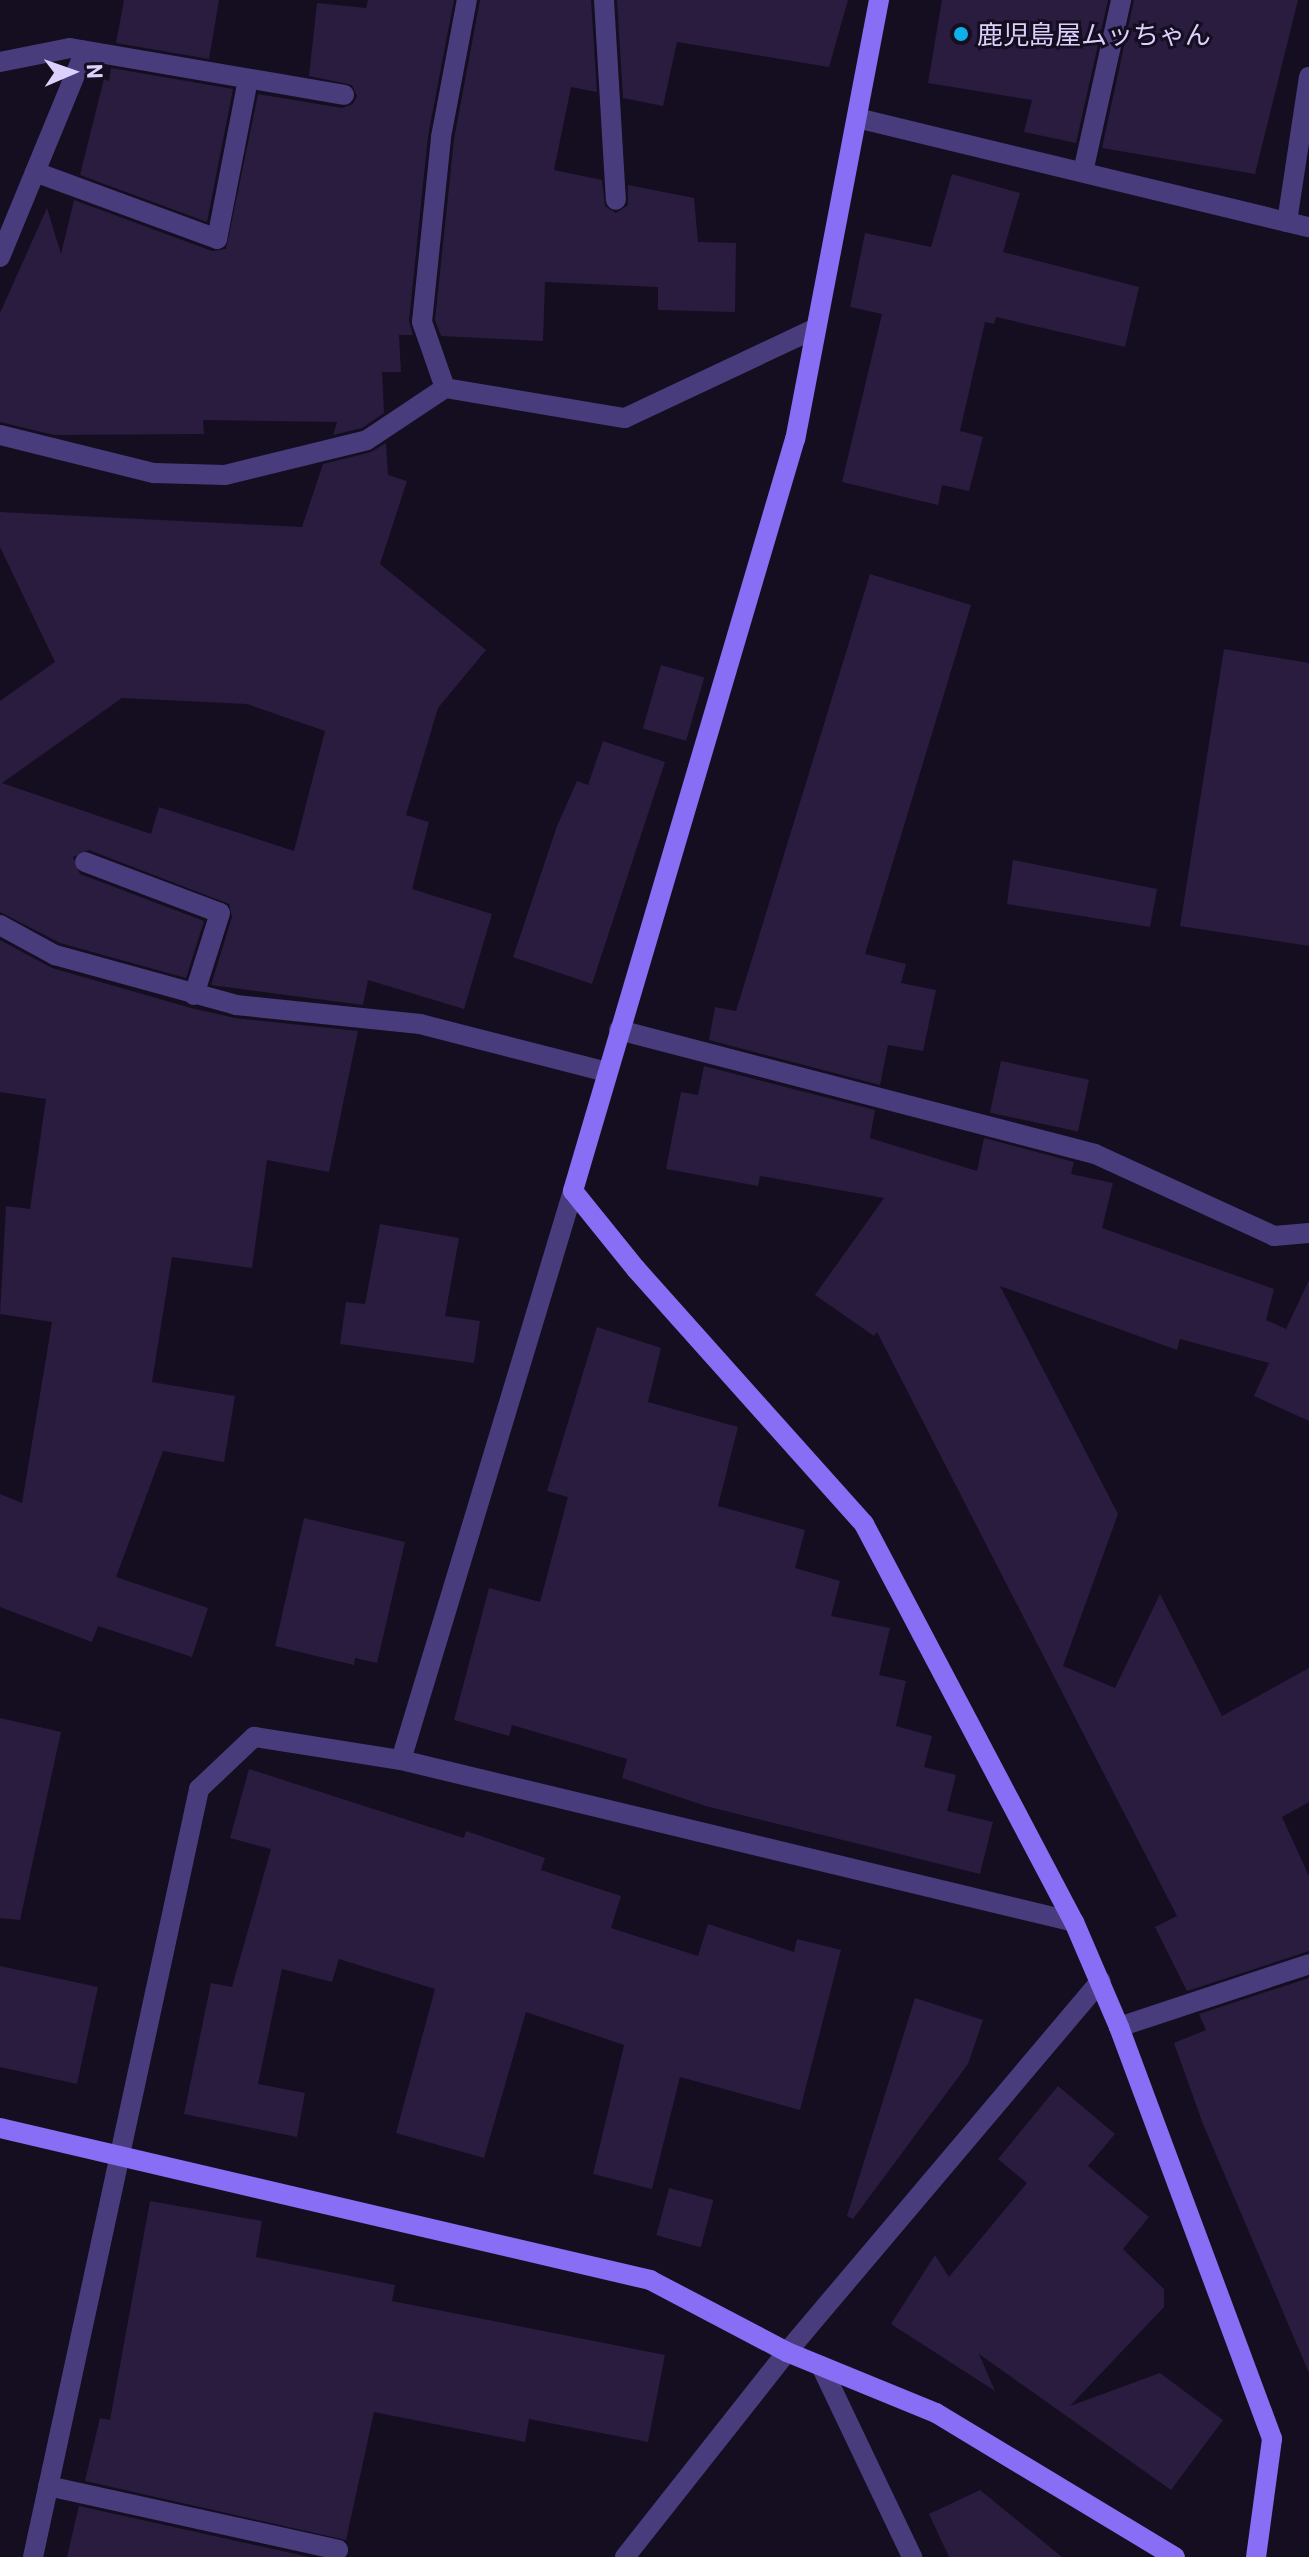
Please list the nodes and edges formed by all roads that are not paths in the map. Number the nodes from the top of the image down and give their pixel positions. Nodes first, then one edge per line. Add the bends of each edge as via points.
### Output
1 (467, 0) edge
2 (604, 0) edge
3 (879, 0) edge
4 (1121, 0) edge
5 (85, 51) junction
6 (0, 62) edge
7 (1309, 77) edge
8 (248, 79) junction
9 (344, 95) dead end
10 (857, 118) junction
11 (35, 172) junction
12 (1083, 172) junction
13 (616, 200) dead end
14 (1287, 222) junction
15 (1309, 227) edge
16 (0, 257) edge
17 (816, 328) junction
18 (445, 388) junction
19 (0, 435) edge
20 (85, 862) dead end
21 (0, 925) edge
22 (194, 995) junction
23 (619, 1030) junction
24 (607, 1072) junction
25 (573, 1191) junction
26 (1309, 1233) edge
27 (401, 1760) junction
28 (1074, 1922) junction
29 (1309, 1964) edge
30 (1101, 1981) junction
31 (1119, 2027) junction
32 (0, 2128) edge
33 (120, 2155) junction
34 (787, 2352) junction
35 (821, 2366) junction
36 (48, 2486) junction
37 (338, 2550) dead end
38 (33, 2557) edge
39 (625, 2557) edge
40 (912, 2557) edge
41 (1175, 2557) edge
42 (1256, 2557) edge

1 - 18 street via 441,137 422,322
2 - 13 street
3 - 10 street
4 - 12 street
5 - 6 street via 70,48
5 - 8 street
5 - 11 street
7 - 14 street
8 - 9 street
8 - 11 street via 217,239
10 - 12 street
10 - 17 street
11 - 16 street
12 - 14 street
14 - 15 street
17 - 18 street via 625,418
17 - 23 street via 795,439
18 - 19 street via 367,440 225,475 154,473
20 - 22 street via 220,913
21 - 22 street via 55,955
22 - 24 street via 236,1005 420,1024
23 - 24 street
23 - 26 street via 1095,1154 1274,1236
24 - 25 street
25 - 27 street
25 - 28 street via 864,1524
27 - 28 street
27 - 33 street via 254,1737 199,1789
28 - 30 street
29 - 31 street
30 - 31 street
30 - 34 street
31 - 42 street via 1272,2439
32 - 33 street
33 - 34 street via 650,2280
33 - 36 street
34 - 35 street
34 - 39 street
35 - 40 street
35 - 41 street via 936,2413
36 - 37 street
36 - 38 street

